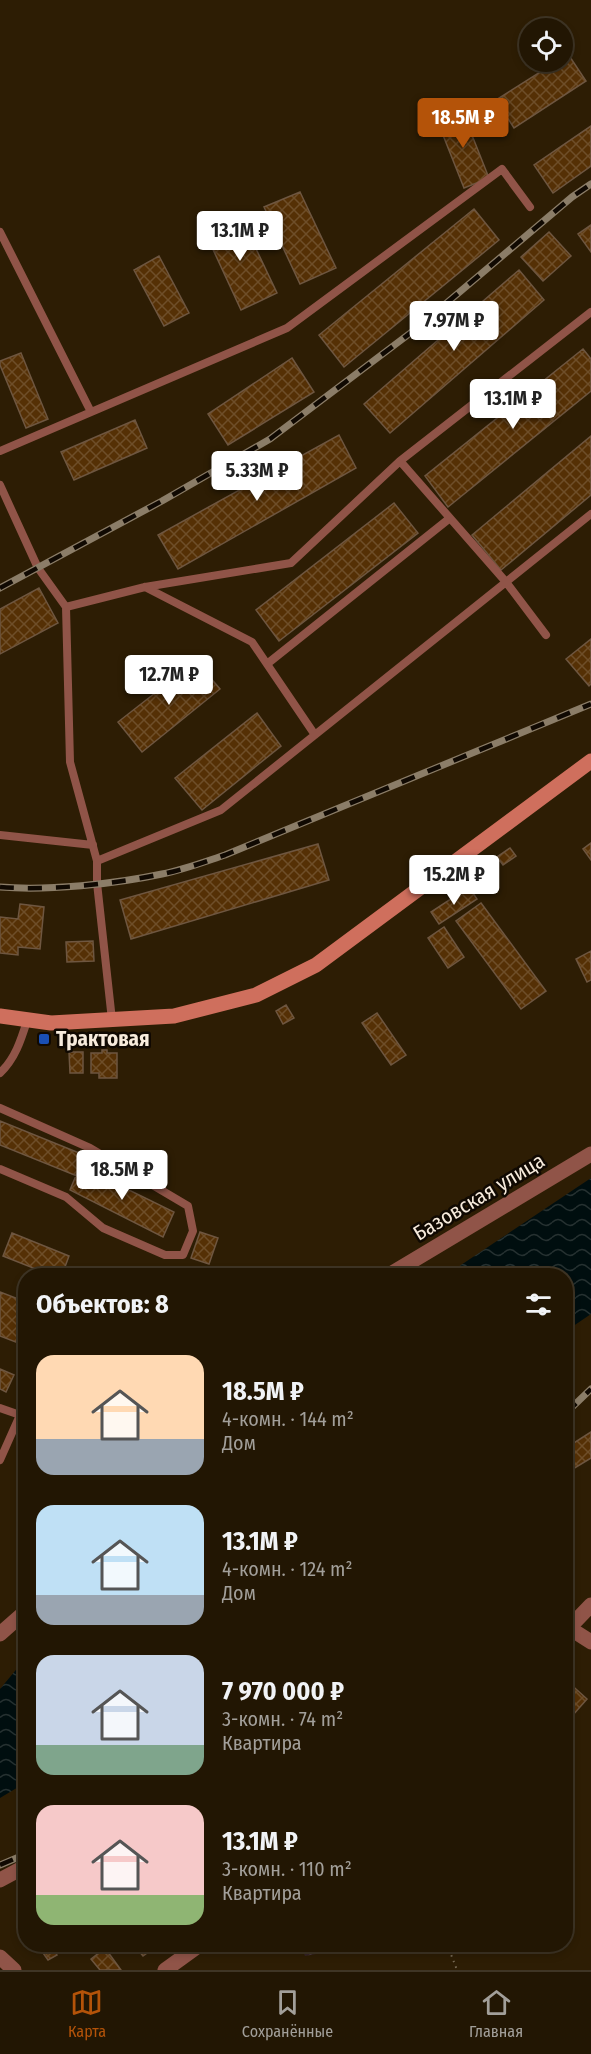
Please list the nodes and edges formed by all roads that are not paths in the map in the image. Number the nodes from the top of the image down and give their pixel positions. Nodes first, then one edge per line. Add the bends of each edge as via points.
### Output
1 (530, 207) dead end
2 (0, 232) edge
3 (591, 312) edge
4 (91, 412) junction
5 (0, 451) edge
6 (400, 461) junction
7 (0, 485) edge
8 (591, 514) edge
9 (450, 518) junction
10 (506, 582) junction
11 (145, 587) junction
12 (66, 607) junction
13 (546, 635) dead end
14 (267, 664) junction
15 (315, 735) junction
16 (591, 761) edge
17 (0, 835) edge
18 (93, 845) junction
19 (97, 861) junction
20 (0, 1016) edge
21 (112, 1020) junction
22 (27, 1021) junction
23 (0, 1073) edge
24 (0, 1108) edge
25 (591, 1154) edge
26 (0, 1169) edge
27 (401, 1268) edge
28 (0, 1408) edge
29 (18, 1414) edge
30 (18, 1420) edge
31 (0, 1460) edge
32 (591, 1605) edge
33 (18, 1618) edge
34 (573, 1622) edge
35 (573, 1632) edge
36 (0, 1634) edge
37 (591, 1642) edge
38 (18, 1870) edge
39 (0, 1880) edge
40 (190, 1952) edge
41 (0, 1957) edge
42 (14, 1970) edge
43 (165, 1970) edge

1 - 4 lane via 502,169 287,328
2 - 4 lane
3 - 6 lane
4 - 5 lane
6 - 9 lane
6 - 11 lane via 291,563
7 - 12 lane via 38,567
8 - 10 lane
9 - 10 lane
9 - 14 lane
10 - 13 lane
10 - 15 lane
11 - 12 lane
11 - 14 lane via 252,642
12 - 18 lane via 70,762
14 - 15 lane
15 - 19 lane via 221,810
16 - 21 main road via 316,965 246,997 174,1016
17 - 18 lane
18 - 19 lane
19 - 21 lane
20 - 22 main road
21 - 22 main road
22 - 23 lane via 9,1065
24 - 26 lane via 90,1148 188,1206 193,1231 183,1255 165,1255 102,1228 66,1197
25 - 27 street, Базовская улица
28 - 29 lane
30 - 31 lane
32 - 34 street
33 - 36 street
35 - 37 street
38 - 39 street
40 - 43 street
41 - 42 street

